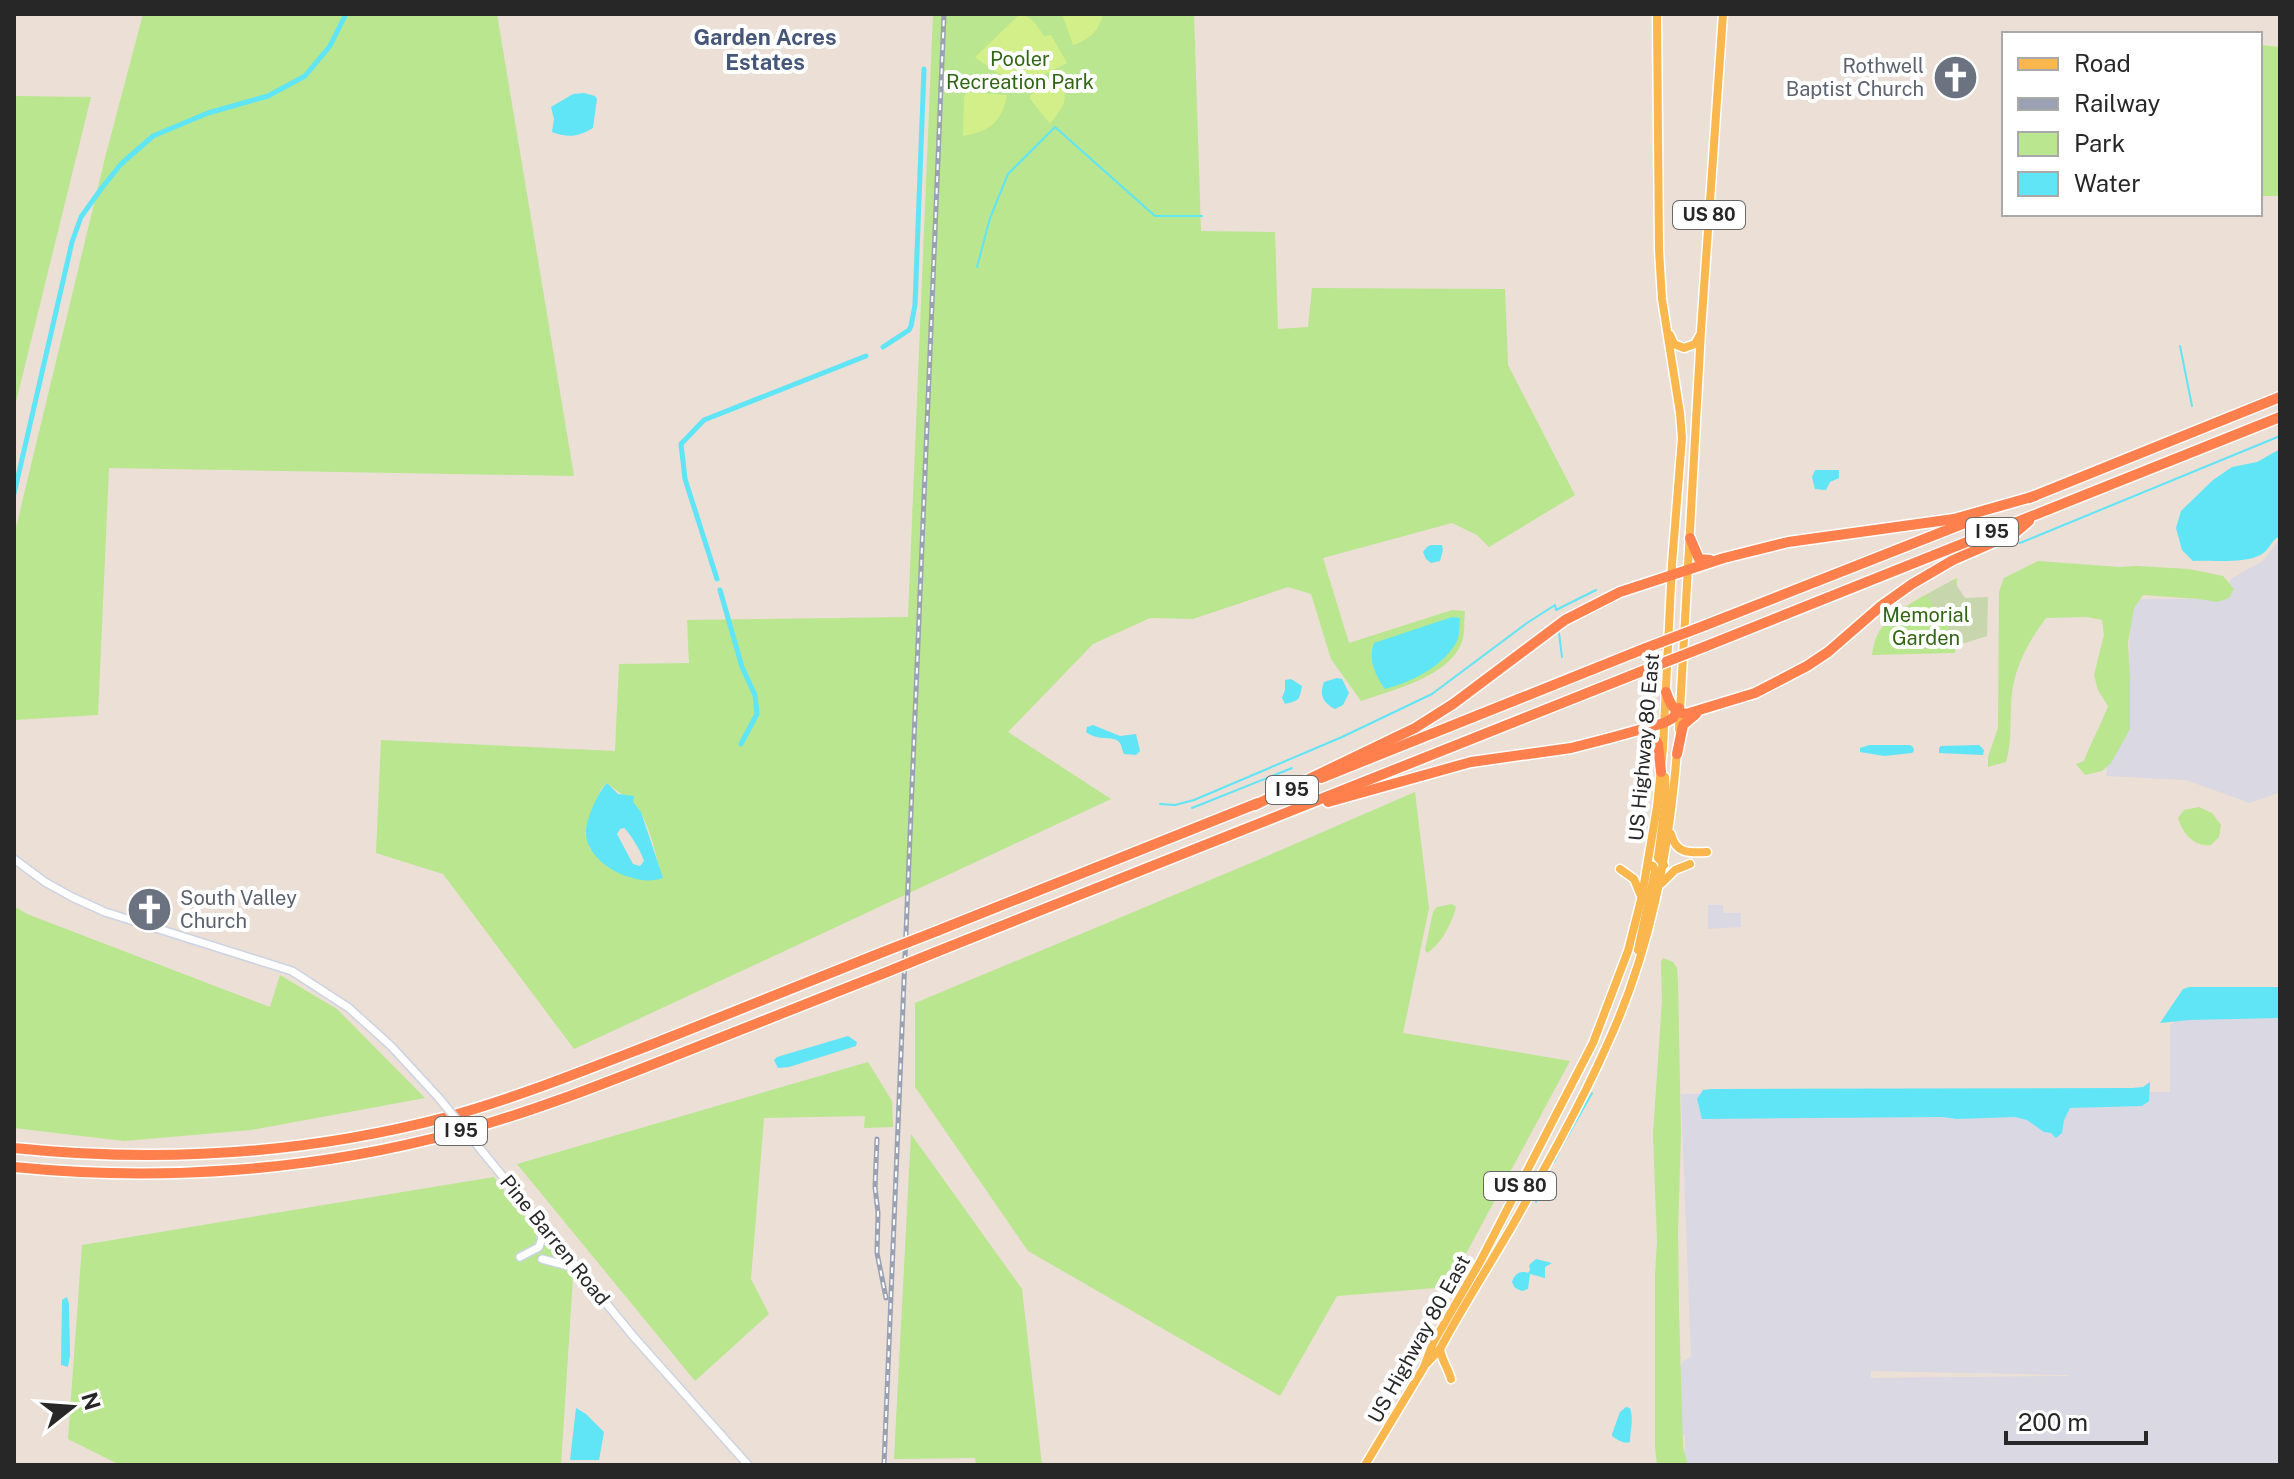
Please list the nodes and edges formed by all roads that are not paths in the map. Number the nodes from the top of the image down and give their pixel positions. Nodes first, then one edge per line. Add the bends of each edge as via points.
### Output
1 (1657, 14) edge
2 (1723, 14) edge
3 (1666, 323) junction
4 (1701, 331) junction
5 (2280, 397) edge
6 (2280, 417) edge
7 (2035, 496) junction
8 (2035, 514) junction
9 (1690, 538) junction
10 (1724, 558) junction
11 (1688, 570) junction
12 (1673, 576) junction
13 (1666, 692) junction
14 (1679, 710) junction
15 (1704, 710) junction
16 (1664, 723) junction
17 (1636, 731) junction
18 (1663, 748) junction
19 (1677, 754) junction
20 (1661, 772) junction
21 (1255, 805) junction
22 (1287, 812) junction
23 (1671, 825) junction
24 (1707, 852) dead end
25 (14, 859) edge
26 (1690, 864) dead end
27 (1648, 865) junction
28 (1664, 865) junction
29 (1620, 869) dead end
30 (1659, 887) junction
31 (1641, 899) junction
32 (1634, 977) junction
33 (14, 1148) edge
34 (14, 1167) edge
35 (523, 1202) junction
36 (520, 1257) dead end
37 (542, 1259) dead end
38 (578, 1269) junction
39 (1440, 1349) junction
40 (1424, 1367) junction
41 (1451, 1379) dead end
42 (748, 1465) edge
43 (1365, 1465) edge

1 - 3 main road, US Highway 80 East / US 80 via 1659,250
2 - 4 main road, US Highway 80 East / US 80
3 - 4 main road via 1680,347 1695,344
3 - 12 main road, US Highway 80 East / US 80 via 1682,438
4 - 9 main road, US Highway 80 East / US 80
5 - 7 highway, I 95
6 - 8 highway, I 95
7 - 10 highway via 1954,519 1818,536
7 - 21 highway, I 95, bridge
8 - 15 highway via 2015,533 1912,584 1807,666 1755,693
8 - 22 highway, I 95, bridge
9 - 10 highway via 1699,559
9 - 11 main road, US Highway 80 East / US 80
10 - 11 highway
11 - 12 highway
11 - 14 main road, US Highway 80 East / US 80
12 - 13 main road, US Highway 80 East / US 80
12 - 21 highway via 1594,604 1415,728
13 - 14 highway
13 - 16 main road, US Highway 80 East / US 80
14 - 15 highway
14 - 16 highway
14 - 19 main road, US Highway 80 East / US 80
15 - 19 highway via 1683,725
16 - 17 highway
16 - 18 main road, US Highway 80 East / US 80
17 - 20 highway via 1655,738
17 - 22 highway via 1571,748 1471,762
18 - 20 main road, US Highway 80 East / US 80
18 - 28 main road via 1666,796 1658,858
19 - 23 main road, US Highway 80 East / US 80
20 - 27 main road, US Highway 80 East / US 80
21 - 33 highway, I 95, bridge via 541,1087 447,1116 329,1141 248,1151 121,1155
22 - 34 highway, I 95, bridge via 513,1116 400,1147 327,1160 122,1174
23 - 24 main road via 1671,838 1681,851
23 - 28 main road, US Highway 80 East / US 80
25 - 35 main road, Pine Barren Road, bridge via 45,882 105,912 292,971 349,1008 408,1063
26 - 30 main road
27 - 31 main road, US Highway 80 East / US 80
27 - 32 main road via 1655,871
28 - 30 main road, US Highway 80 East / US 80
29 - 31 main road via 1634,879
30 - 32 main road, US Highway 80 East / US 80
31 - 40 main road, US Highway 80 East / US 80 via 1628,951 1593,1043
32 - 39 main road, US Highway 80 East / US 80 via 1583,1094
35 - 36 main road via 542,1238 539,1247
35 - 38 main road, Pine Barren Road
37 - 38 main road
38 - 42 main road, Pine Barren Road
39 - 40 main road, US 80
39 - 41 main road
40 - 43 main road, US Highway 80 East / US 80

